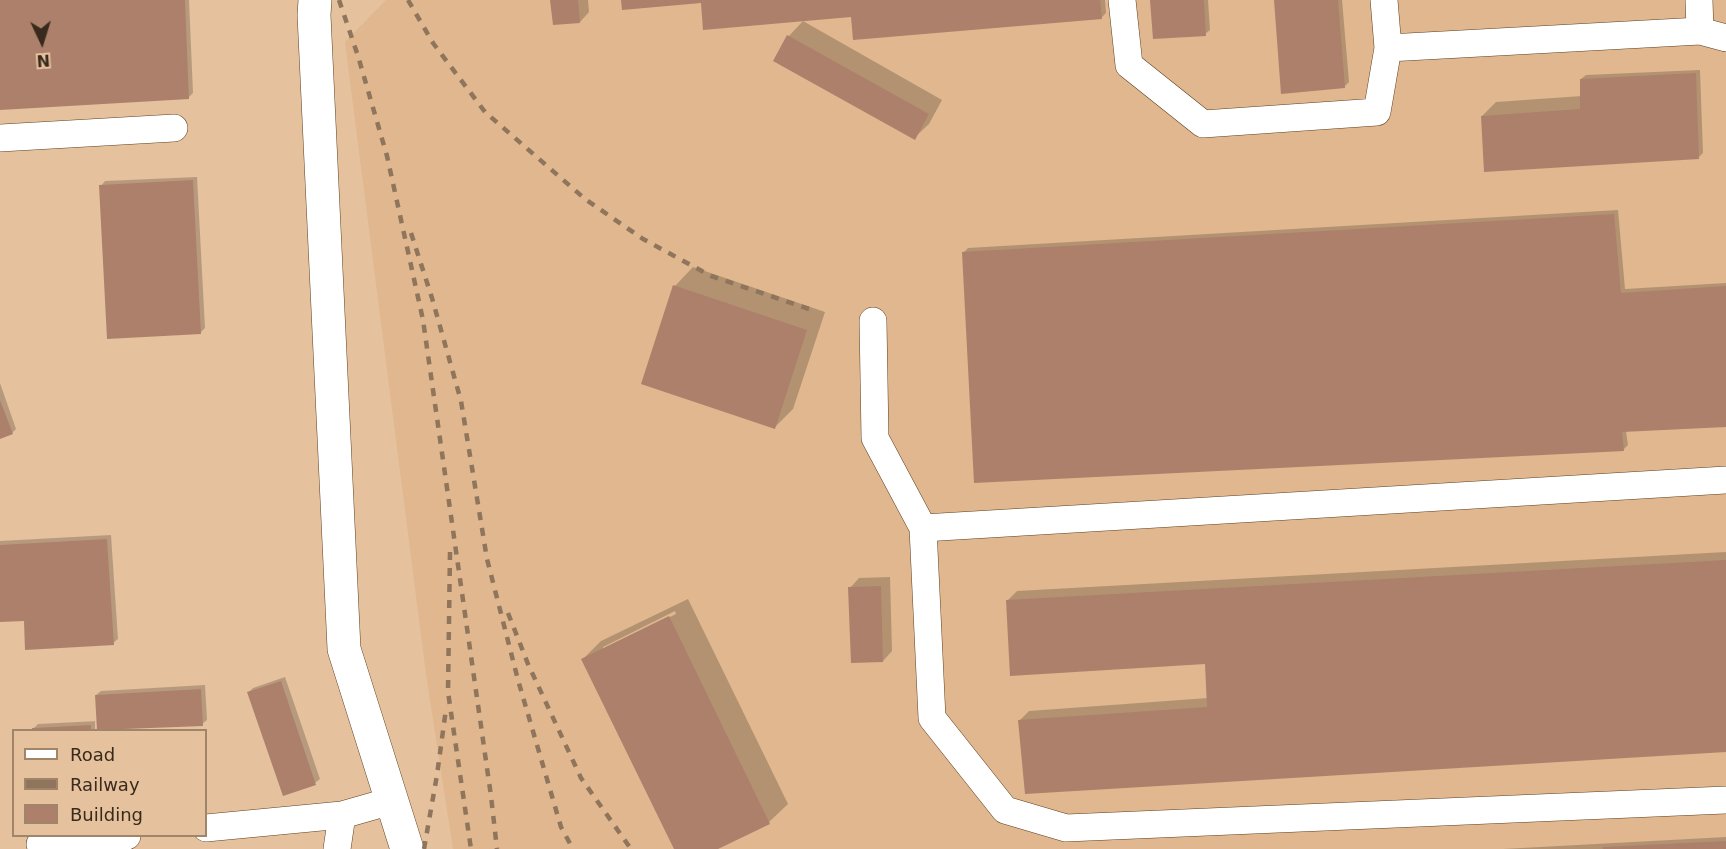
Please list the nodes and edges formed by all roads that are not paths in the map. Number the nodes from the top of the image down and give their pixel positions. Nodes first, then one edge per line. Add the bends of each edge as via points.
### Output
1 (1122, 0) edge
2 (1384, 0) edge
3 (1699, 0) edge
4 (313, 5) edge
5 (1701, 31) junction
6 (1726, 38) edge
7 (1388, 48) junction
8 (174, 128) dead end
9 (0, 138) edge
10 (873, 321) dead end
11 (1726, 480) edge
12 (923, 528) junction
13 (1726, 800) edge
14 (391, 801) junction
15 (342, 815) junction
16 (207, 828) edge
17 (116, 837) edge
18 (1067, 839) edge
19 (40, 844) dead end
20 (337, 849) edge
21 (407, 849) edge

1 - 7 lane via 1130,65 1203,124 1377,112
2 - 7 lane
3 - 5 lane
4 - 14 main road via 344,649
5 - 6 lane
5 - 7 lane
8 - 9 lane
10 - 12 lane via 876,438
11 - 12 lane
12 - 18 lane via 932,718 1005,810
13 - 18 lane
14 - 15 lane
14 - 21 main road
15 - 16 lane
15 - 20 lane
17 - 19 lane

